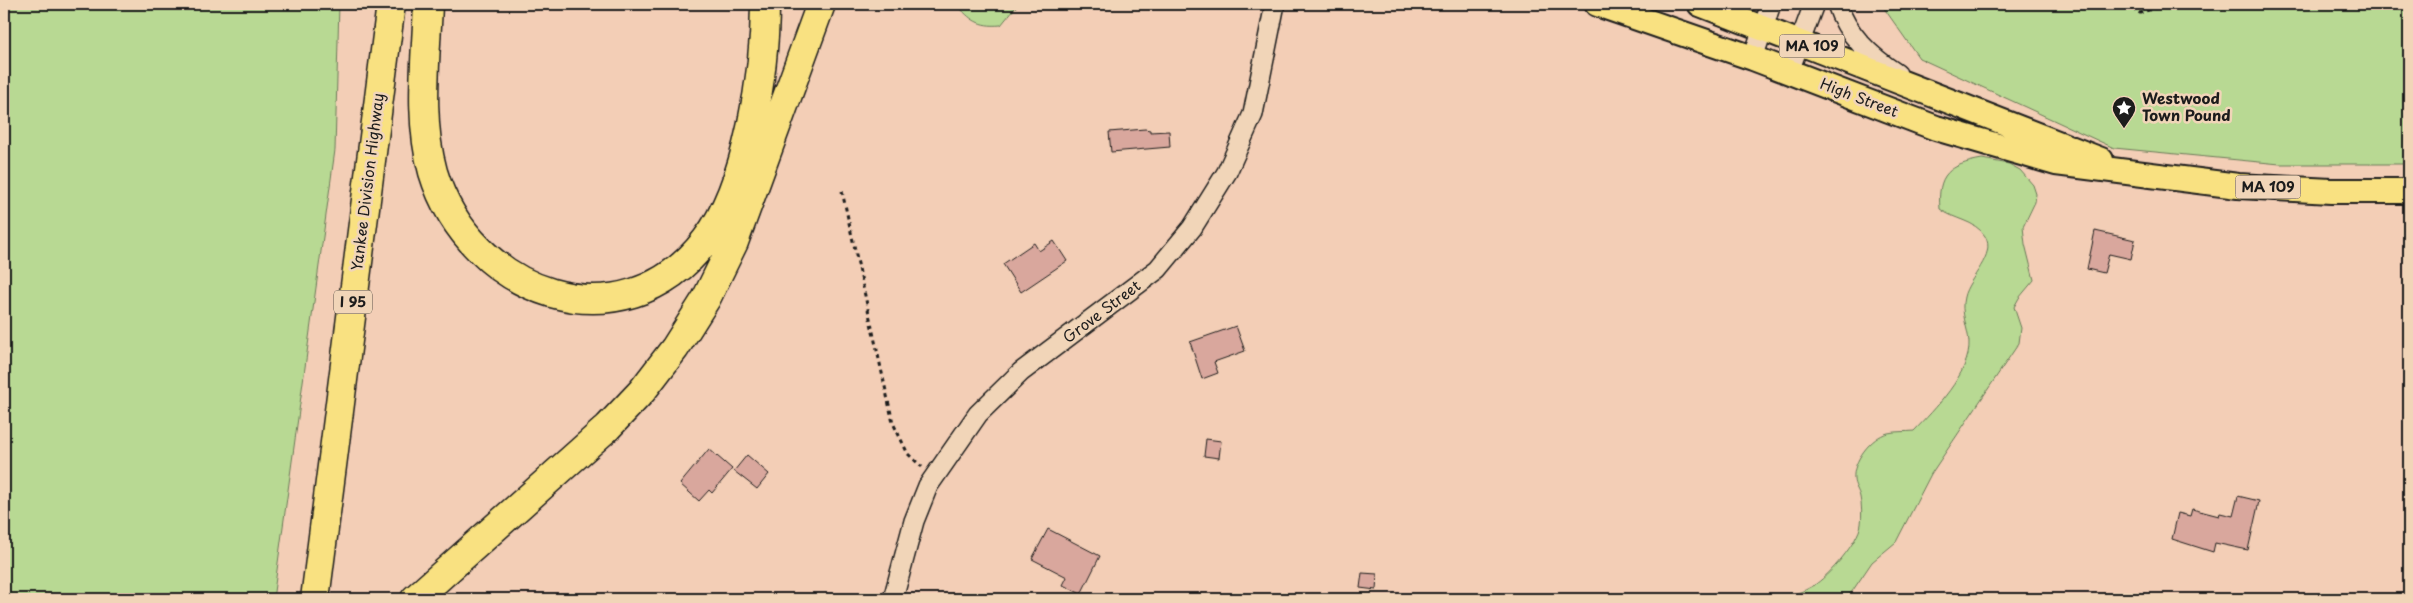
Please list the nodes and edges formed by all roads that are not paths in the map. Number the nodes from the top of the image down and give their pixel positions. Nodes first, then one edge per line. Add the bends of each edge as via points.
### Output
1 (391, 4) edge
2 (428, 4) edge
3 (765, 4) edge
4 (821, 4) edge
5 (1275, 4) edge
6 (1597, 4) edge
7 (1700, 4) edge
8 (1771, 4) edge
9 (1814, 4) edge
10 (1837, 4) edge
11 (1763, 28) junction
12 (1800, 41) junction
13 (1753, 58) junction
14 (1789, 71) junction
15 (1923, 90) junction
16 (2128, 171) junction
17 (2409, 191) edge
18 (315, 599) edge
19 (415, 599) edge
20 (893, 599) edge

1 - 18 highway, Yankee Division Highway / I 95
2 - 3 highway via 427,142 434,174 450,209 477,248 513,278 546,292 586,298 629,293 661,280 688,260 717,224 737,177 753,114 762,58
4 - 19 highway via 734,242 706,299 675,348 642,391 608,427
5 - 20 street, Grove Street via 1259,94 1250,122 1227,172 1184,240 1135,288 1034,362 999,392 973,421 935,475 914,520
6 - 13 main road, High Street / MA 109
7 - 11 main road, High Street / MA 109
8 - 11 street
9 - 12 street
10 - 15 street via 1846,25 1861,45 1881,63
11 - 12 main road, High Street / MA 109
11 - 13 street
12 - 14 street
12 - 15 main road, High Street / MA 109
13 - 14 main road, High Street / MA 109
14 - 16 main road, High Street / MA 109 via 1936,128 1984,143 2056,163
15 - 16 main road, High Street / MA 109
16 - 17 main road, High Street / MA 109 via 2238,186

